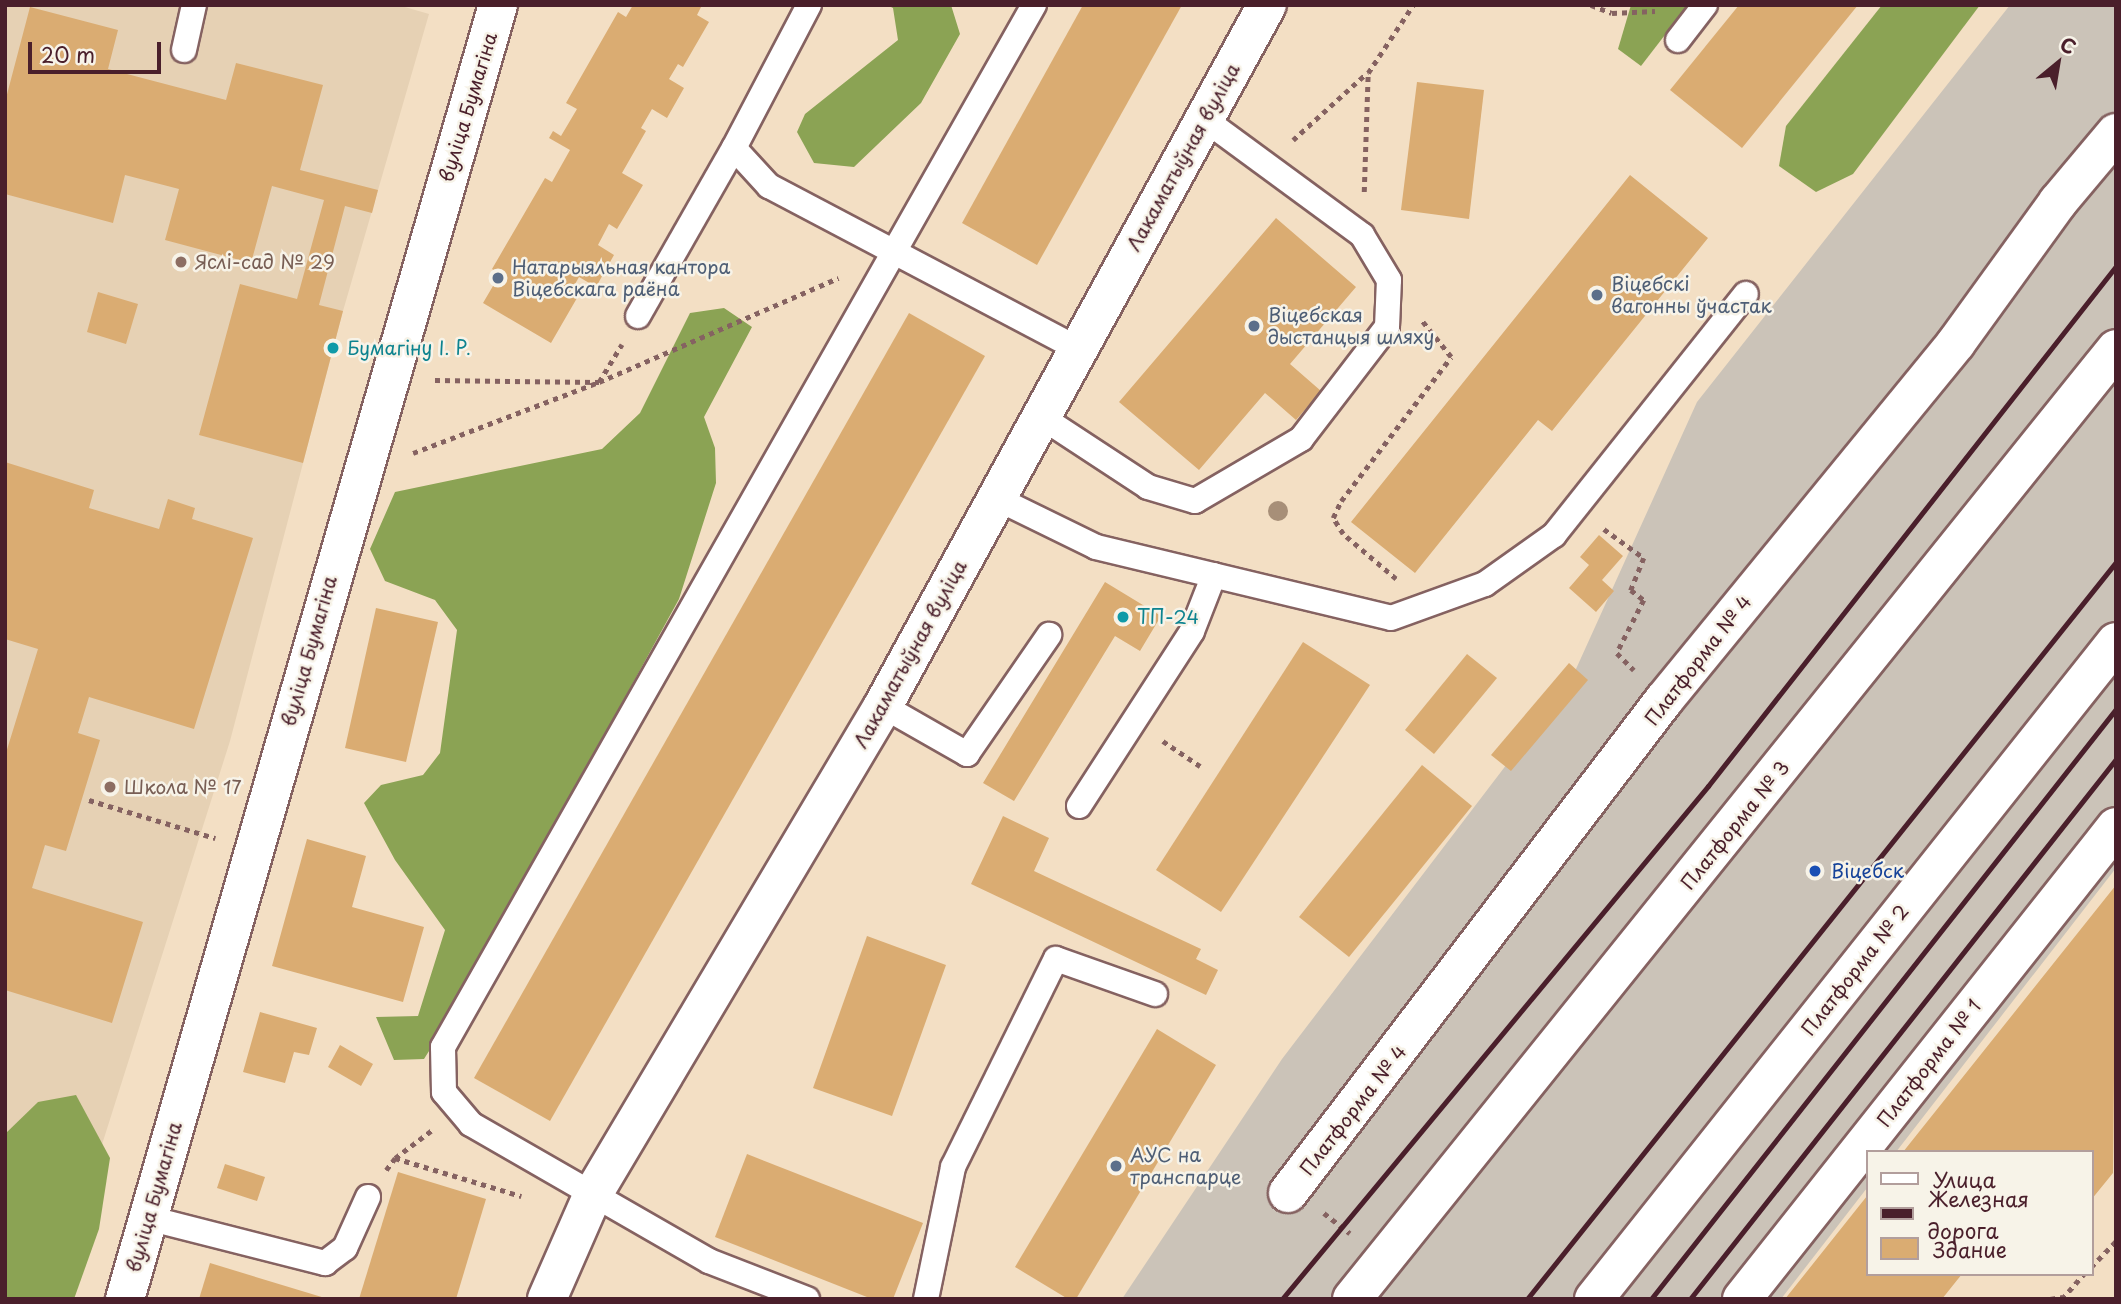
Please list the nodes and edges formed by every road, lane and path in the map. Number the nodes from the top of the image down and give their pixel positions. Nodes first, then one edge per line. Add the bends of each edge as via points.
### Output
1 (194, 5) edge
2 (498, 5) edge
3 (809, 5) edge
4 (1034, 5) edge
5 (1267, 5) edge
6 (1413, 5) edge
7 (1591, 5) edge
8 (1705, 5) edge
9 (1612, 13) dead end
10 (1678, 40) dead end
11 (184, 50) dead end
12 (1368, 73) junction
13 (1204, 119) junction
14 (2116, 133) edge
15 (734, 148) junction
16 (1268, 162) junction
17 (1362, 235) junction
18 (893, 254) junction
19 (1389, 280) junction
20 (1746, 295) dead end
21 (638, 316) joint
22 (1076, 348) junction
23 (2116, 349) edge
24 (387, 379) junction
25 (599, 382) junction
26 (1040, 416) junction
27 (360, 474) junction
28 (996, 498) junction
29 (1577, 509) junction
30 (1383, 566) dead end
31 (1214, 575) junction
32 (1049, 635) dead end
33 (2116, 642) edge
34 (1664, 701) junction
35 (883, 706) junction
36 (1133, 722) junction
37 (1200, 766) dead end
38 (89, 800) dead end
39 (1079, 806) dead end
40 (2116, 827) edge
41 (253, 849) junction
42 (1156, 994) dead end
43 (459, 1110) junction
44 (395, 1158) junction
45 (1292, 1189) joint
46 (593, 1194) junction
47 (368, 1197) joint
48 (533, 1200) dead end
49 (148, 1218) junction
50 (2116, 1241) edge
51 (1387, 1260) junction
52 (2093, 1265) edge
53 (2082, 1276) edge
54 (2064, 1298) edge
55 (125, 1299) edge
56 (547, 1299) edge
57 (807, 1299) edge
58 (926, 1299) edge
59 (1352, 1299) edge
60 (1594, 1299) edge
61 (1742, 1299) edge
62 (2050, 1299) edge

1 - 11 lane
2 - 24 street, вуліца Бумагіна
3 - 15 lane
4 - 18 lane
5 - 13 street, Лакаматыўная вуліца
6 - 12 path
7 - 9 path
8 - 10 lane
12 - 16 path
12 - 17 path
13 - 16 lane
13 - 22 street, Лакаматыўная вуліца
14 - 34 street, Платформа № 4 via 2058,202 1956,343
15 - 18 lane via 769,186
15 - 21 lane
16 - 17 lane
17 - 19 lane
18 - 22 lane
18 - 25 path
18 - 43 lane via 443,1047 444,1092
19 - 26 lane via 1387,327 1301,439 1195,501 1148,488
19 - 30 path via 1451,357 1341,501 1333,518 1343,534
20 - 29 lane
21 - 25 path
22 - 26 street, Лакаматыўная вуліца
23 - 51 street, Платформа № 3
24 - 25 path
24 - 27 street, вуліца Бумагіна
25 - 27 path
26 - 28 street, Лакаматыўная вуліца
27 - 41 street, вуліца Бумагіна
28 - 31 lane via 1096,547
28 - 35 street, Лакаматыўная вуліца
29 - 31 lane via 1554,535 1485,584 1391,618
29 - 34 path via 1644,558 1631,590 1644,600 1617,653
31 - 36 lane via 1192,631
32 - 35 lane via 967,754
33 - 60 street, Платформа № 2
34 - 45 street, Платформа № 4
35 - 46 street, Лакаматыўная вуліца
36 - 37 path
36 - 39 lane
38 - 41 path
40 - 61 street, Платформа № 1
41 - 49 street, вуліца Бумагіна
42 - 58 lane via 1056,959 953,1167
43 - 44 path
43 - 46 lane via 471,1124
44 - 47 path
44 - 48 path
45 - 51 path
46 - 56 street, Лакаматыўная вуліца
46 - 57 lane via 709,1261
47 - 49 lane via 345,1248 325,1263
49 - 55 street, вуліца Бумагіна
50 - 52 path
51 - 59 street, Платформа № 3
53 - 54 path
54 - 62 path

